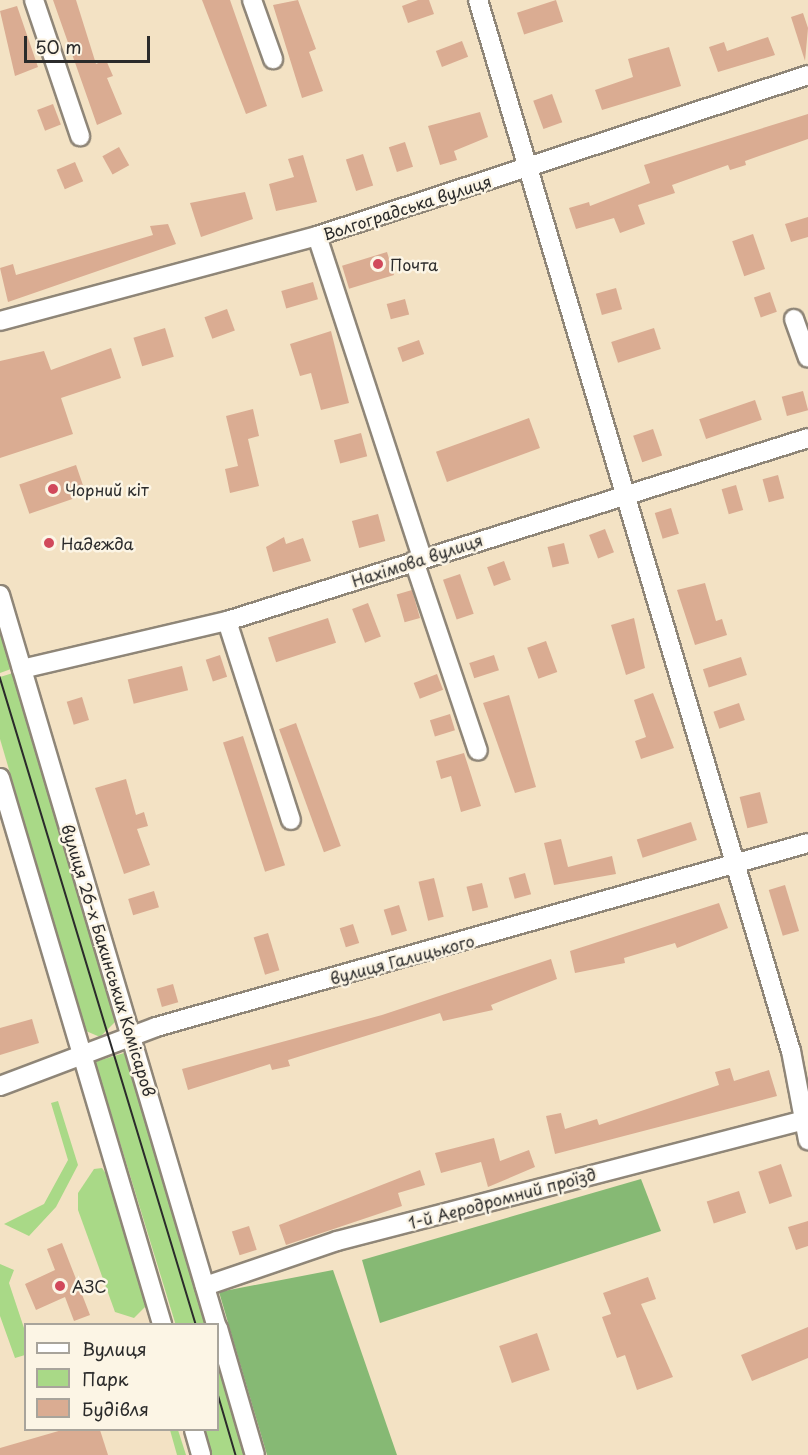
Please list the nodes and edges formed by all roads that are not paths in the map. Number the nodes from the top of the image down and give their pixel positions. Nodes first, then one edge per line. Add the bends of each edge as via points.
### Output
1 (34, 0) edge
2 (252, 0) edge
3 (478, 0) edge
4 (273, 59) dead end
5 (808, 75) edge
6 (80, 136) dead end
7 (529, 166) junction
8 (317, 236) junction
9 (794, 319) dead end
10 (0, 321) edge
11 (808, 358) edge
12 (808, 438) edge
13 (626, 494) junction
14 (418, 559) junction
15 (0, 595) edge
16 (226, 621) junction
17 (22, 669) junction
18 (478, 751) dead end
19 (0, 778) edge
20 (291, 820) dead end
21 (808, 843) edge
22 (734, 867) junction
23 (132, 1038) junction
24 (800, 1048) edge
25 (82, 1054) junction
26 (0, 1086) edge
27 (802, 1120) junction
28 (808, 1140) edge
29 (205, 1286) junction
30 (162, 1323) edge
31 (216, 1323) edge
32 (219, 1334) edge
33 (194, 1431) edge
34 (201, 1455) edge
35 (255, 1455) edge

1 - 6 street
2 - 4 street
3 - 7 street
5 - 7 street, Волгоградська вулиця
7 - 8 street, Волгоградська вулиця
7 - 13 street
8 - 10 street, Волгоградська вулиця
8 - 14 street
9 - 11 street
12 - 13 street, Нахімова вулиця
13 - 14 street, Нахімова вулиця
13 - 22 street
14 - 16 street, Нахімова вулиця
14 - 18 street
15 - 17 street, вулиця 26-х Бакинських Комісаров
16 - 17 street, Нахімова вулиця
16 - 20 street
17 - 23 street, вулиця 26-х Бакинських Комісаров
19 - 25 street
21 - 22 street, вулиця Галицького
22 - 23 street, вулиця Галицького via 168,1023
22 - 24 street
23 - 25 street, вулиця Галицького
23 - 29 street, вулиця 26-х Бакинських Комісаров
24 - 27 street
25 - 26 street, вулиця Галицького
25 - 30 street
27 - 28 street
27 - 29 street, 1-й Аеродромний проїзд via 337,1241
29 - 31 street, вулиця 26-х Бакинських Комісаров
32 - 35 street, вулиця 26-х Бакинських Комісаров
33 - 34 street

